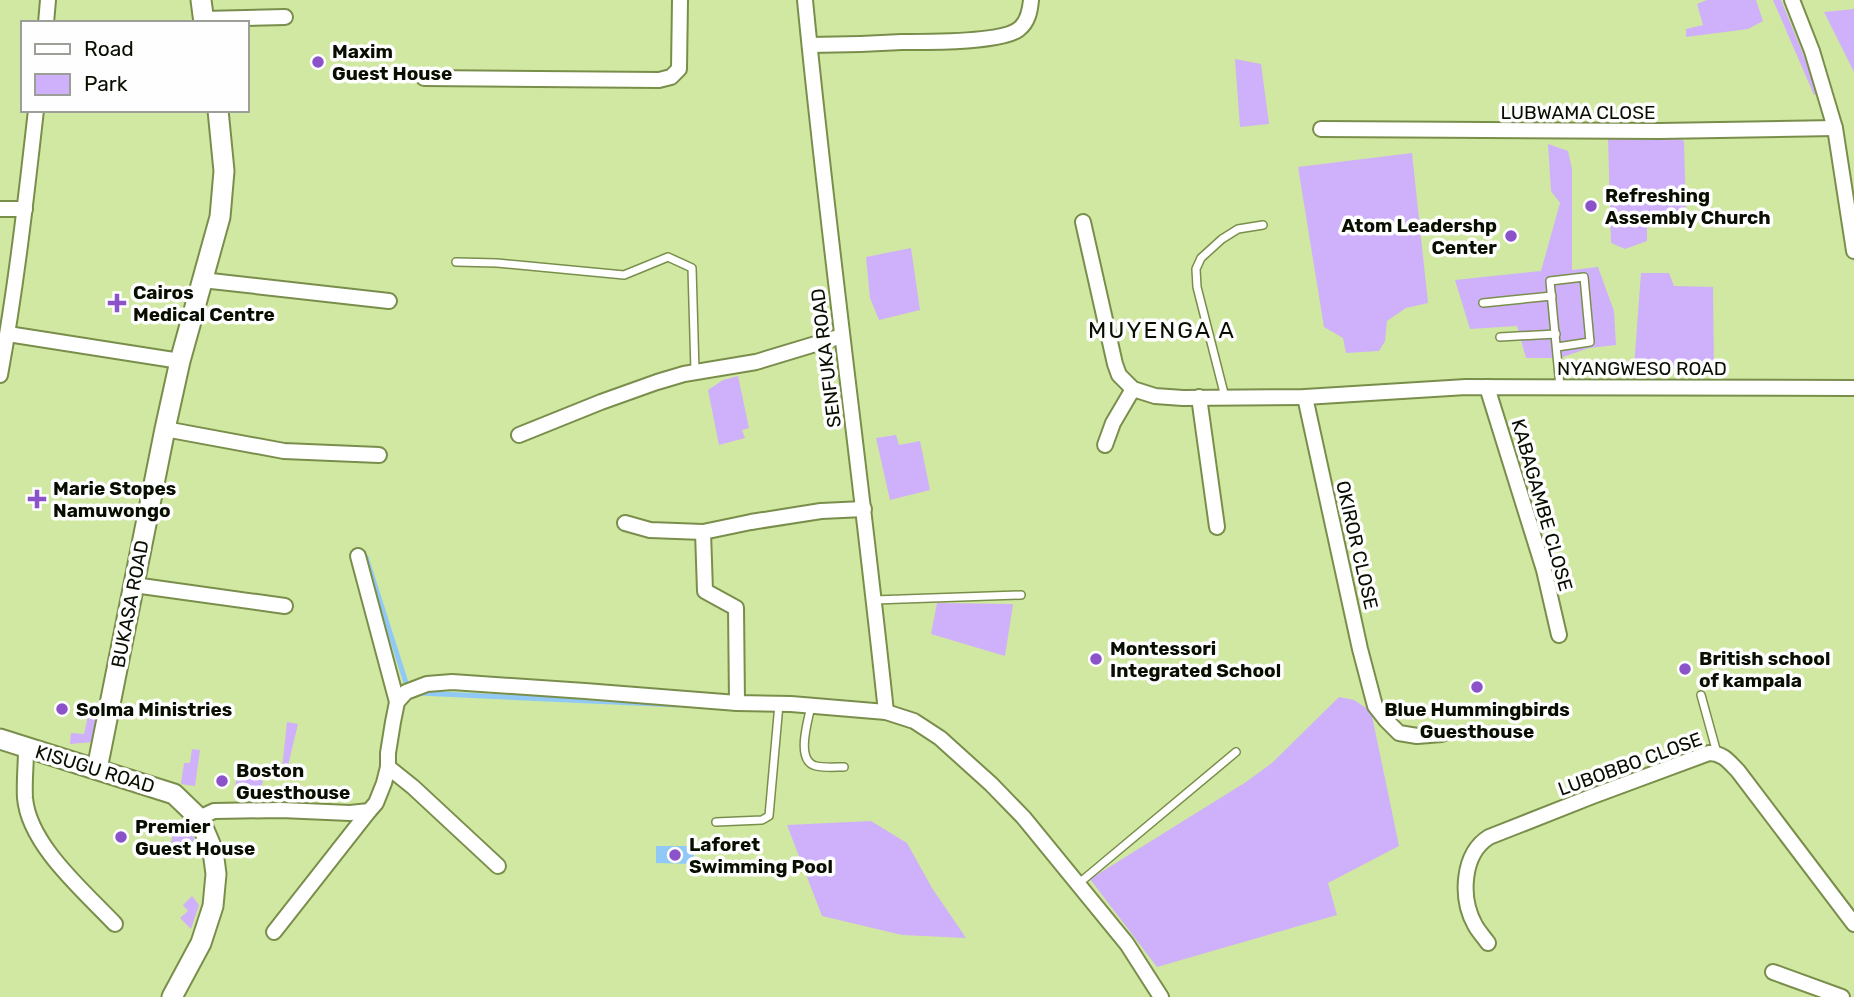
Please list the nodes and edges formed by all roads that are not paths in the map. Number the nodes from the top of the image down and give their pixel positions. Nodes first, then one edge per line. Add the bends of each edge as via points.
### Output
1 (48, 0) edge
2 (680, 0) edge
3 (805, 0) edge
4 (1031, 0) edge
5 (1792, 0) edge
6 (202, 14) edge
7 (285, 17) dead end
8 (46, 21) edge
9 (810, 45) junction
10 (424, 78) dead end
11 (36, 112) edge
12 (218, 112) edge
13 (1835, 128) junction
14 (1321, 129) dead end
15 (0, 209) edge
16 (25, 209) junction
17 (1083, 222) dead end
18 (1263, 225) dead end
19 (1854, 251) edge
20 (456, 261) dead end
21 (202, 280) junction
22 (1552, 296) junction
23 (389, 301) dead end
24 (1483, 303) dead end
25 (8, 334) junction
26 (1556, 334) junction
27 (842, 336) junction
28 (1500, 337) dead end
29 (1557, 347) junction
30 (180, 361) junction
31 (695, 372) junction
32 (0, 375) edge
33 (1487, 387) junction
34 (1560, 387) junction
35 (1854, 388) edge
36 (1133, 389) junction
37 (1199, 397) junction
38 (1224, 397) junction
39 (1305, 397) junction
40 (165, 429) junction
41 (519, 435) dead end
42 (1105, 445) dead end
43 (379, 455) dead end
44 (864, 509) junction
45 (625, 523) dead end
46 (1217, 527) dead end
47 (703, 532) junction
48 (358, 555) dead end
49 (134, 585) junction
50 (1021, 594) dead end
51 (874, 600) junction
52 (285, 606) dead end
53 (1559, 635) dead end
54 (1701, 695) dead end
55 (397, 702) junction
56 (737, 703) junction
57 (779, 704) junction
58 (811, 705) junction
59 (886, 712) junction
60 (1442, 734) dead end
61 (0, 739) edge
62 (26, 749) junction
63 (1236, 751) dead end
64 (1717, 753) junction
65 (388, 767) junction
66 (844, 767) dead end
67 (97, 769) junction
68 (369, 811) junction
69 (199, 818) junction
70 (716, 822) dead end
71 (498, 866) dead end
72 (1077, 884) junction
73 (1849, 906) edge
74 (115, 924) dead end
75 (1854, 924) edge
76 (274, 932) dead end
77 (1488, 943) dead end
78 (1773, 972) dead end
79 (172, 997) edge
80 (1161, 997) edge
81 (1842, 997) edge

1 - 8 street
2 - 10 street via 679,69 671,77
3 - 9 street, SENFUKA ROAD
4 - 9 street via 1027,20 1012,33 941,42
5 - 13 street
6 - 7 street
9 - 27 street, SENFUKA ROAD
11 - 16 street
12 - 21 street, BUKASA ROAD via 224,171 220,217
13 - 14 street, LUBWAMA CLOSE
13 - 19 street
15 - 16 street
16 - 25 street
17 - 36 street via 1115,364
18 - 38 lane via 1238,229 1222,239 1196,269
20 - 31 lane via 624,275 668,257 692,268
21 - 23 street
21 - 30 street, BUKASA ROAD
22 - 24 lane
22 - 26 lane
22 - 29 lane via 1550,281 1584,277 1590,342
25 - 30 street
25 - 32 street
26 - 28 lane
26 - 29 lane
27 - 31 street via 756,362
27 - 44 street, SENFUKA ROAD
29 - 34 lane
30 - 40 street, BUKASA ROAD
31 - 41 street via 631,390
33 - 34 street, NYANGWESO ROAD
33 - 39 street, NYANGWESO ROAD
33 - 53 street, KABAGAMBE CLOSE
34 - 35 street, NYANGWESO ROAD
36 - 37 street via 1155,396
36 - 42 street
37 - 38 street, NYANGWESO ROAD
37 - 46 street
38 - 39 street, NYANGWESO ROAD
39 - 60 street, OKIROR CLOSE via 1375,706 1399,733
40 - 43 street via 284,451
40 - 49 street, BUKASA ROAD
44 - 47 street via 821,511
44 - 51 street, SENFUKA ROAD
45 - 47 street via 650,530
47 - 56 street via 705,591 736,608
48 - 55 street
49 - 52 street
49 - 67 street, BUKASA ROAD
50 - 51 lane
51 - 59 street, SENFUKA ROAD
54 - 64 lane
55 - 56 street via 414,688 452,682
55 - 65 street
56 - 57 street
57 - 58 street
57 - 70 lane via 769,816
58 - 59 street
58 - 66 lane via 803,752 806,760 813,766
59 - 72 street via 914,721 940,738 1024,818
61 - 62 street, KISUGU ROAD
62 - 67 street, KISUGU ROAD
62 - 74 street via 25,799 38,838
63 - 72 lane
64 - 73 street, LUBOBBO CLOSE via 1738,771
64 - 77 street, LUBOBBO CLOSE via 1699,756 1481,842 1469,864 1465,890 1474,924
65 - 68 street via 379,799
65 - 71 street
67 - 69 street, KISUGU ROAD via 174,794
68 - 69 street via 214,811
68 - 76 street
69 - 79 street, KISUGU ROAD via 213,851 213,906 201,943
72 - 80 street via 1127,944
73 - 75 street, LUBOBBO CLOSE
78 - 81 street

